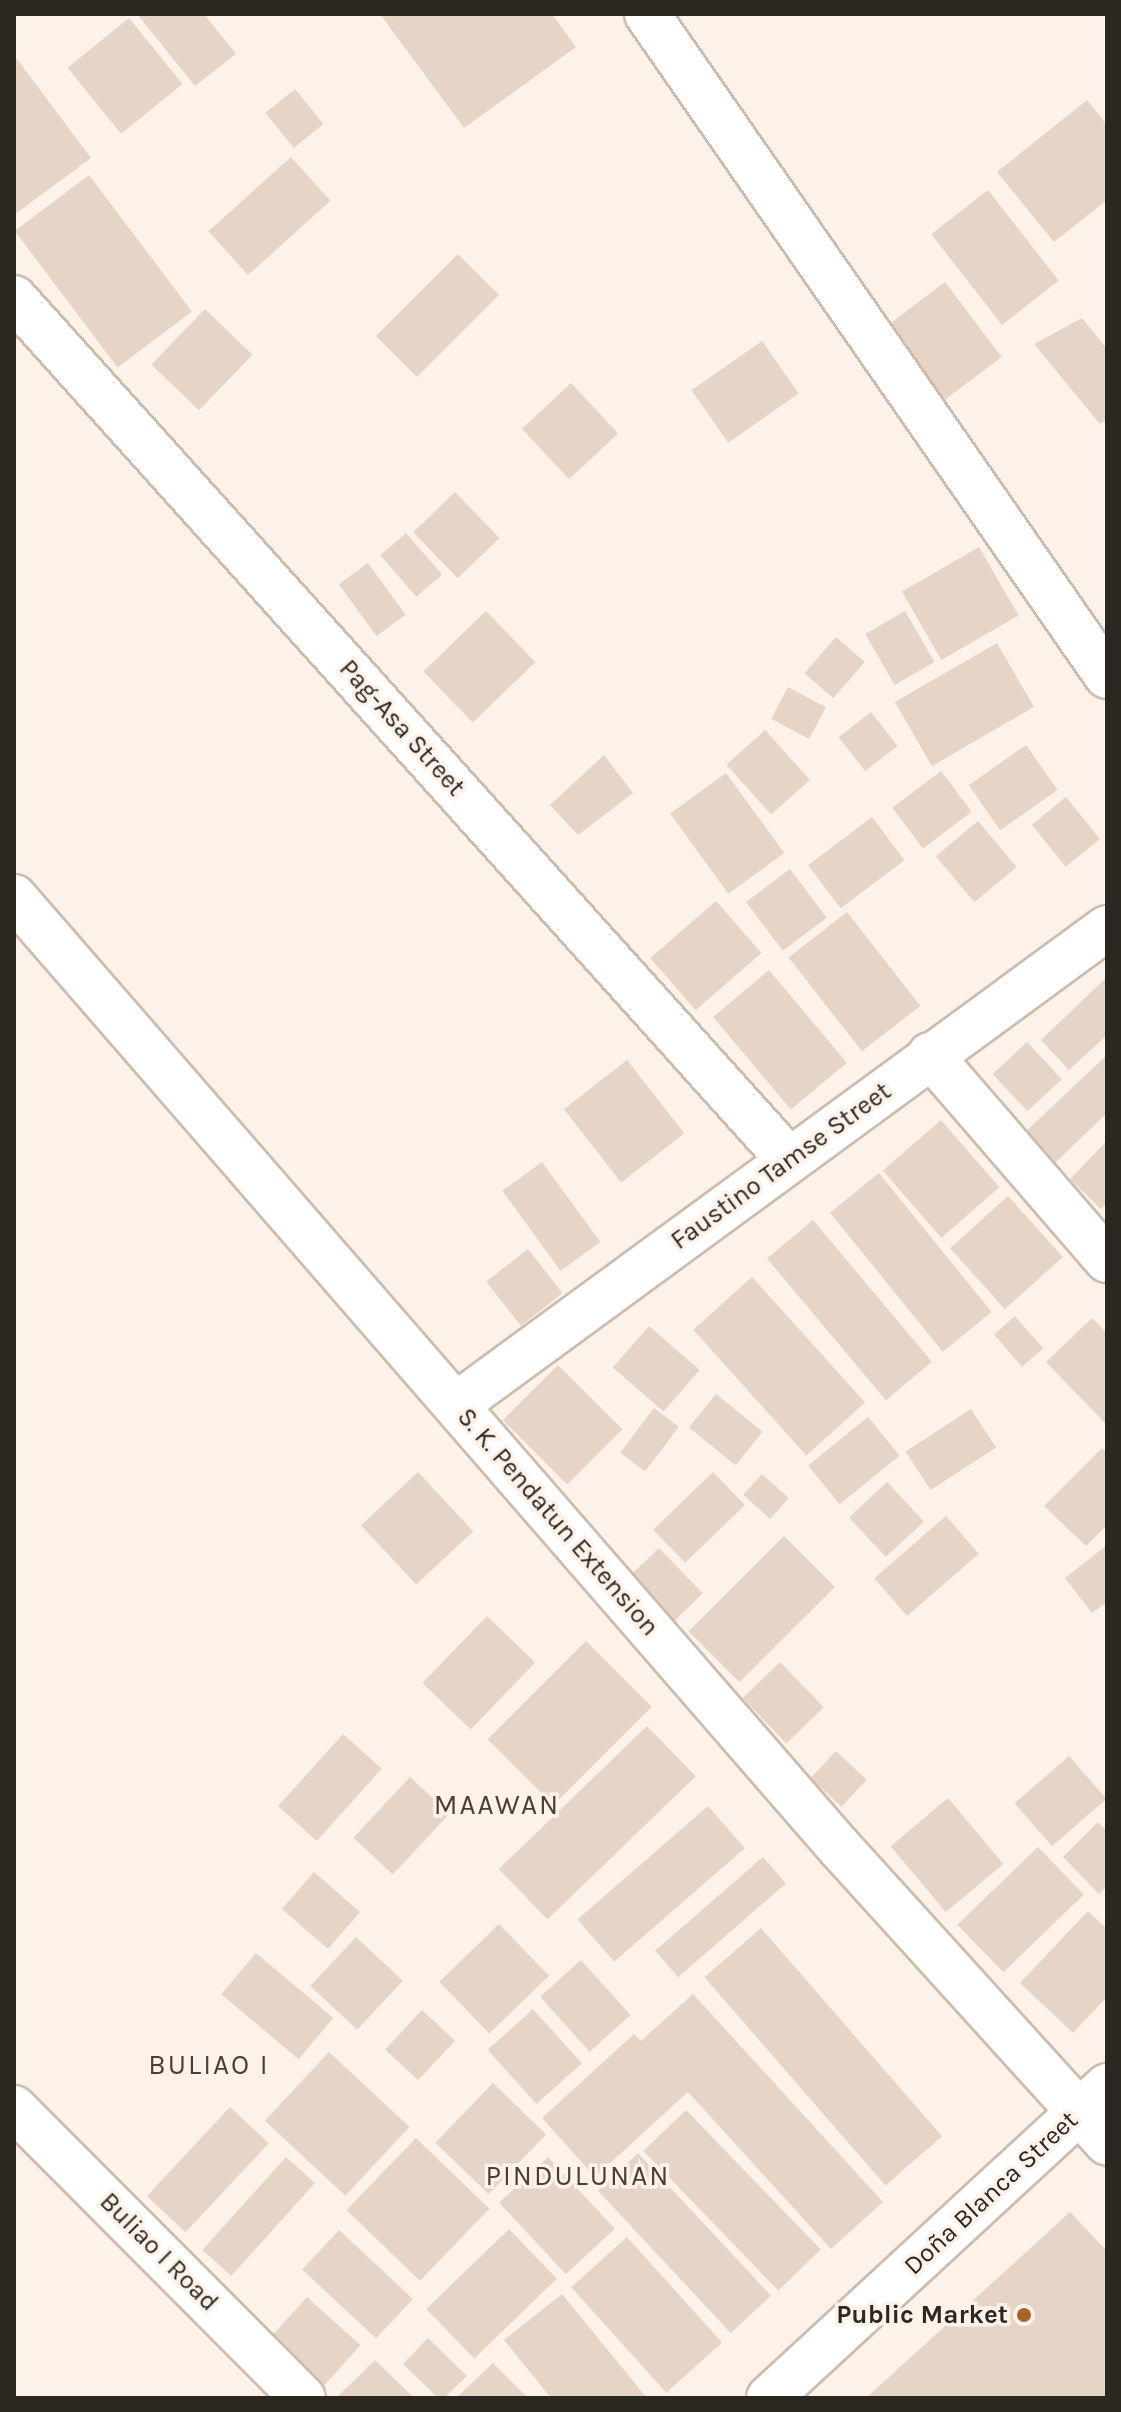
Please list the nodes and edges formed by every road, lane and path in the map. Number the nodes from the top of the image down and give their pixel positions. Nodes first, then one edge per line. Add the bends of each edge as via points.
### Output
1 (647, 14) edge
2 (14, 298) edge
3 (1107, 676) edge
4 (14, 897) edge
5 (1107, 928) edge
6 (930, 1055) junction
7 (789, 1160) junction
8 (1107, 1260) edge
9 (456, 1405) junction
10 (14, 2108) edge
11 (1097, 2114) edge
12 (303, 2398) edge
13 (769, 2398) edge

1 - 3 street
2 - 7 street, Pag-Asa Street
4 - 9 street, S. K. Pendatun Extension
5 - 6 street, Faustino Tamse Street
6 - 7 street, Faustino Tamse Street
6 - 8 street
7 - 9 street, Faustino Tamse Street
9 - 11 street, S. K. Pendatun Extension via 829,1835
10 - 12 street, Buliao I Road
11 - 13 street, Doña Blanca Street

